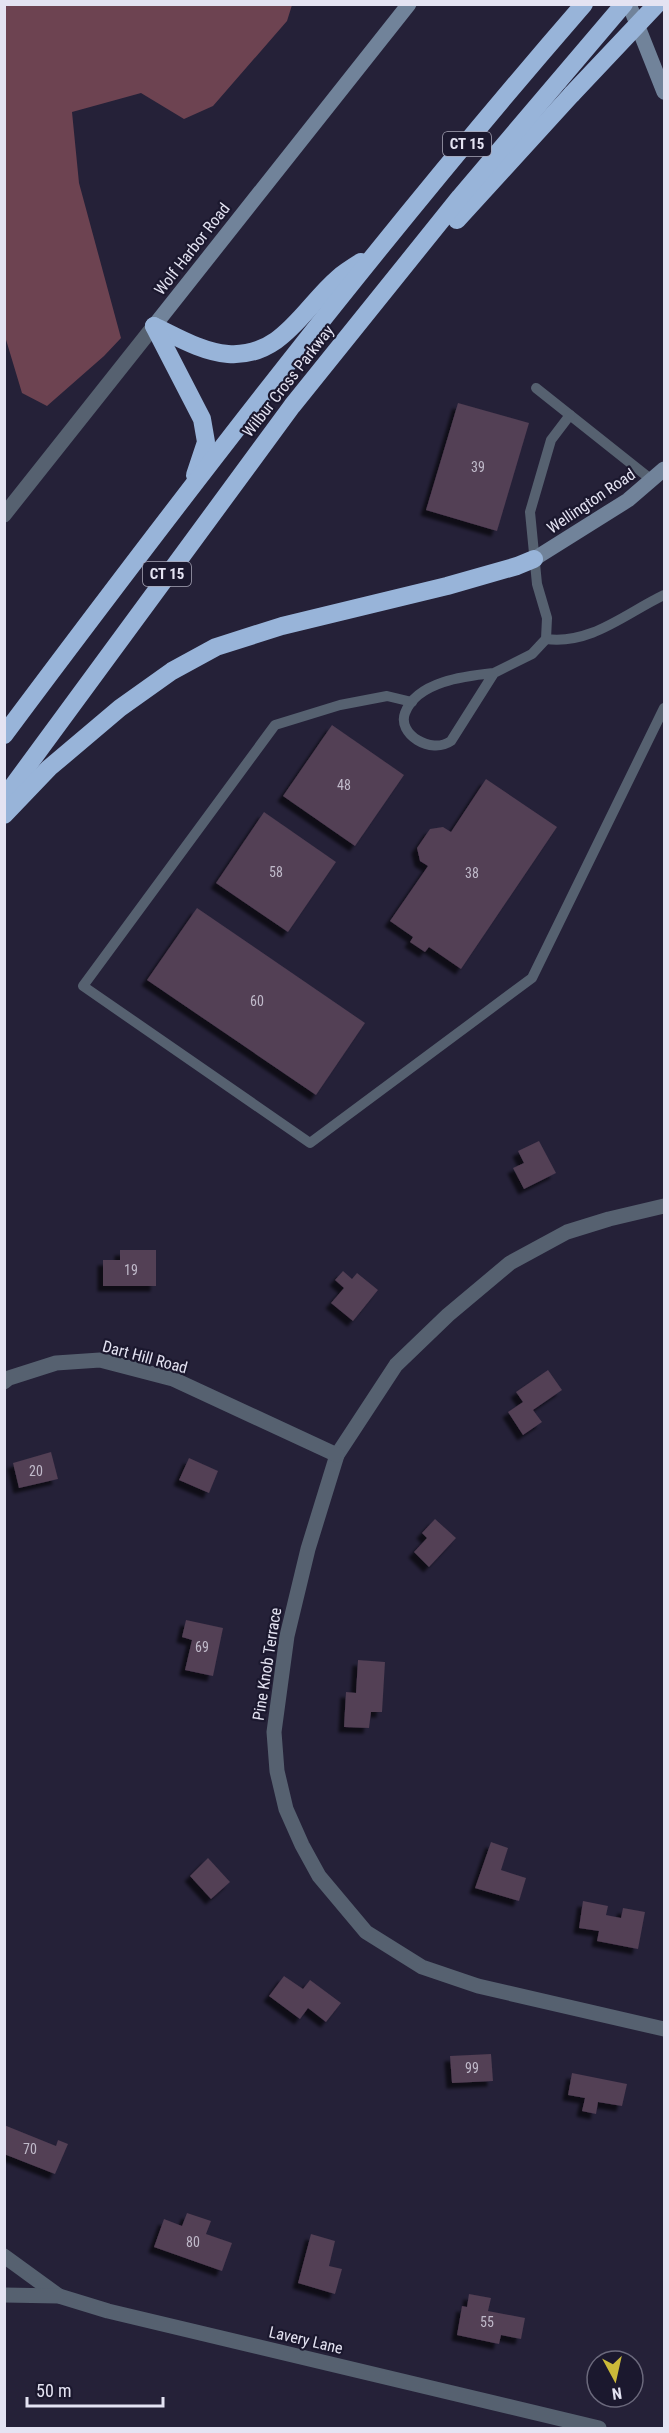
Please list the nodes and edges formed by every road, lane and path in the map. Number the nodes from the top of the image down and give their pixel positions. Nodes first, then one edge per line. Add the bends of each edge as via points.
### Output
1 (409, 4) edge
2 (584, 4) edge
3 (624, 4) edge
4 (629, 4) edge
5 (657, 4) edge
6 (664, 92) edge
7 (379, 249) junction
8 (154, 326) junction
9 (333, 353) junction
10 (536, 388) dead end
11 (570, 415) junction
12 (664, 470) edge
13 (653, 481) junction
14 (189, 492) junction
15 (4, 515) edge
16 (534, 559) junction
17 (664, 596) edge
18 (546, 639) junction
19 (494, 673) junction
20 (412, 702) junction
21 (664, 708) edge
22 (4, 735) edge
23 (4, 798) edge
24 (4, 815) edge
25 (664, 1206) edge
26 (4, 1382) edge
27 (338, 1455) junction
28 (664, 2029) edge
29 (4, 2256) edge
30 (4, 2295) edge
31 (59, 2296) junction
32 (599, 2428) edge

1 - 8 main road, Wolf Harbor Road
2 - 7 highway, Wilbur Cross Parkway / CT 15
3 - 9 highway, Wilbur Cross Parkway / CT 15
4 - 6 main road
5 - 9 highway, bridge
7 - 8 highway via 337,279 293,326 266,346 252,351 211,351
7 - 14 highway, Wilbur Cross Parkway / CT 15
8 - 14 highway via 206,431 203,455
8 - 15 street, Wolf Harbor Road
9 - 23 highway, Wilbur Cross Parkway / CT 15
10 - 11 lane
11 - 13 lane
11 - 16 lane via 551,440 530,512
12 - 13 main road, Wellington Road
13 - 16 main road, Wellington Road
14 - 22 highway, Wilbur Cross Parkway / CT 15
16 - 18 lane via 547,618
16 - 24 highway via 216,647 120,708 49,768
17 - 18 lane via 580,637
18 - 19 lane via 532,654
19 - 20 lane via 463,676 431,687
19 - 20 lane via 451,741 443,746 431,747 411,736 405,714
20 - 21 lane via 387,696 340,705 275,725 83,986 310,1143 532,978
25 - 27 street, Pine Knob Terrace via 567,1232 510,1263 396,1365
26 - 27 street, Dart Hill Road via 56,1363 100,1360 173,1379
27 - 28 street, Pine Knob Terrace via 308,1549 287,1636 274,1732 277,1772 286,1809 319,1876 366,1932 423,1967 478,1986
29 - 31 street
30 - 31 street, Lavery Lane
31 - 32 street, Lavery Lane

